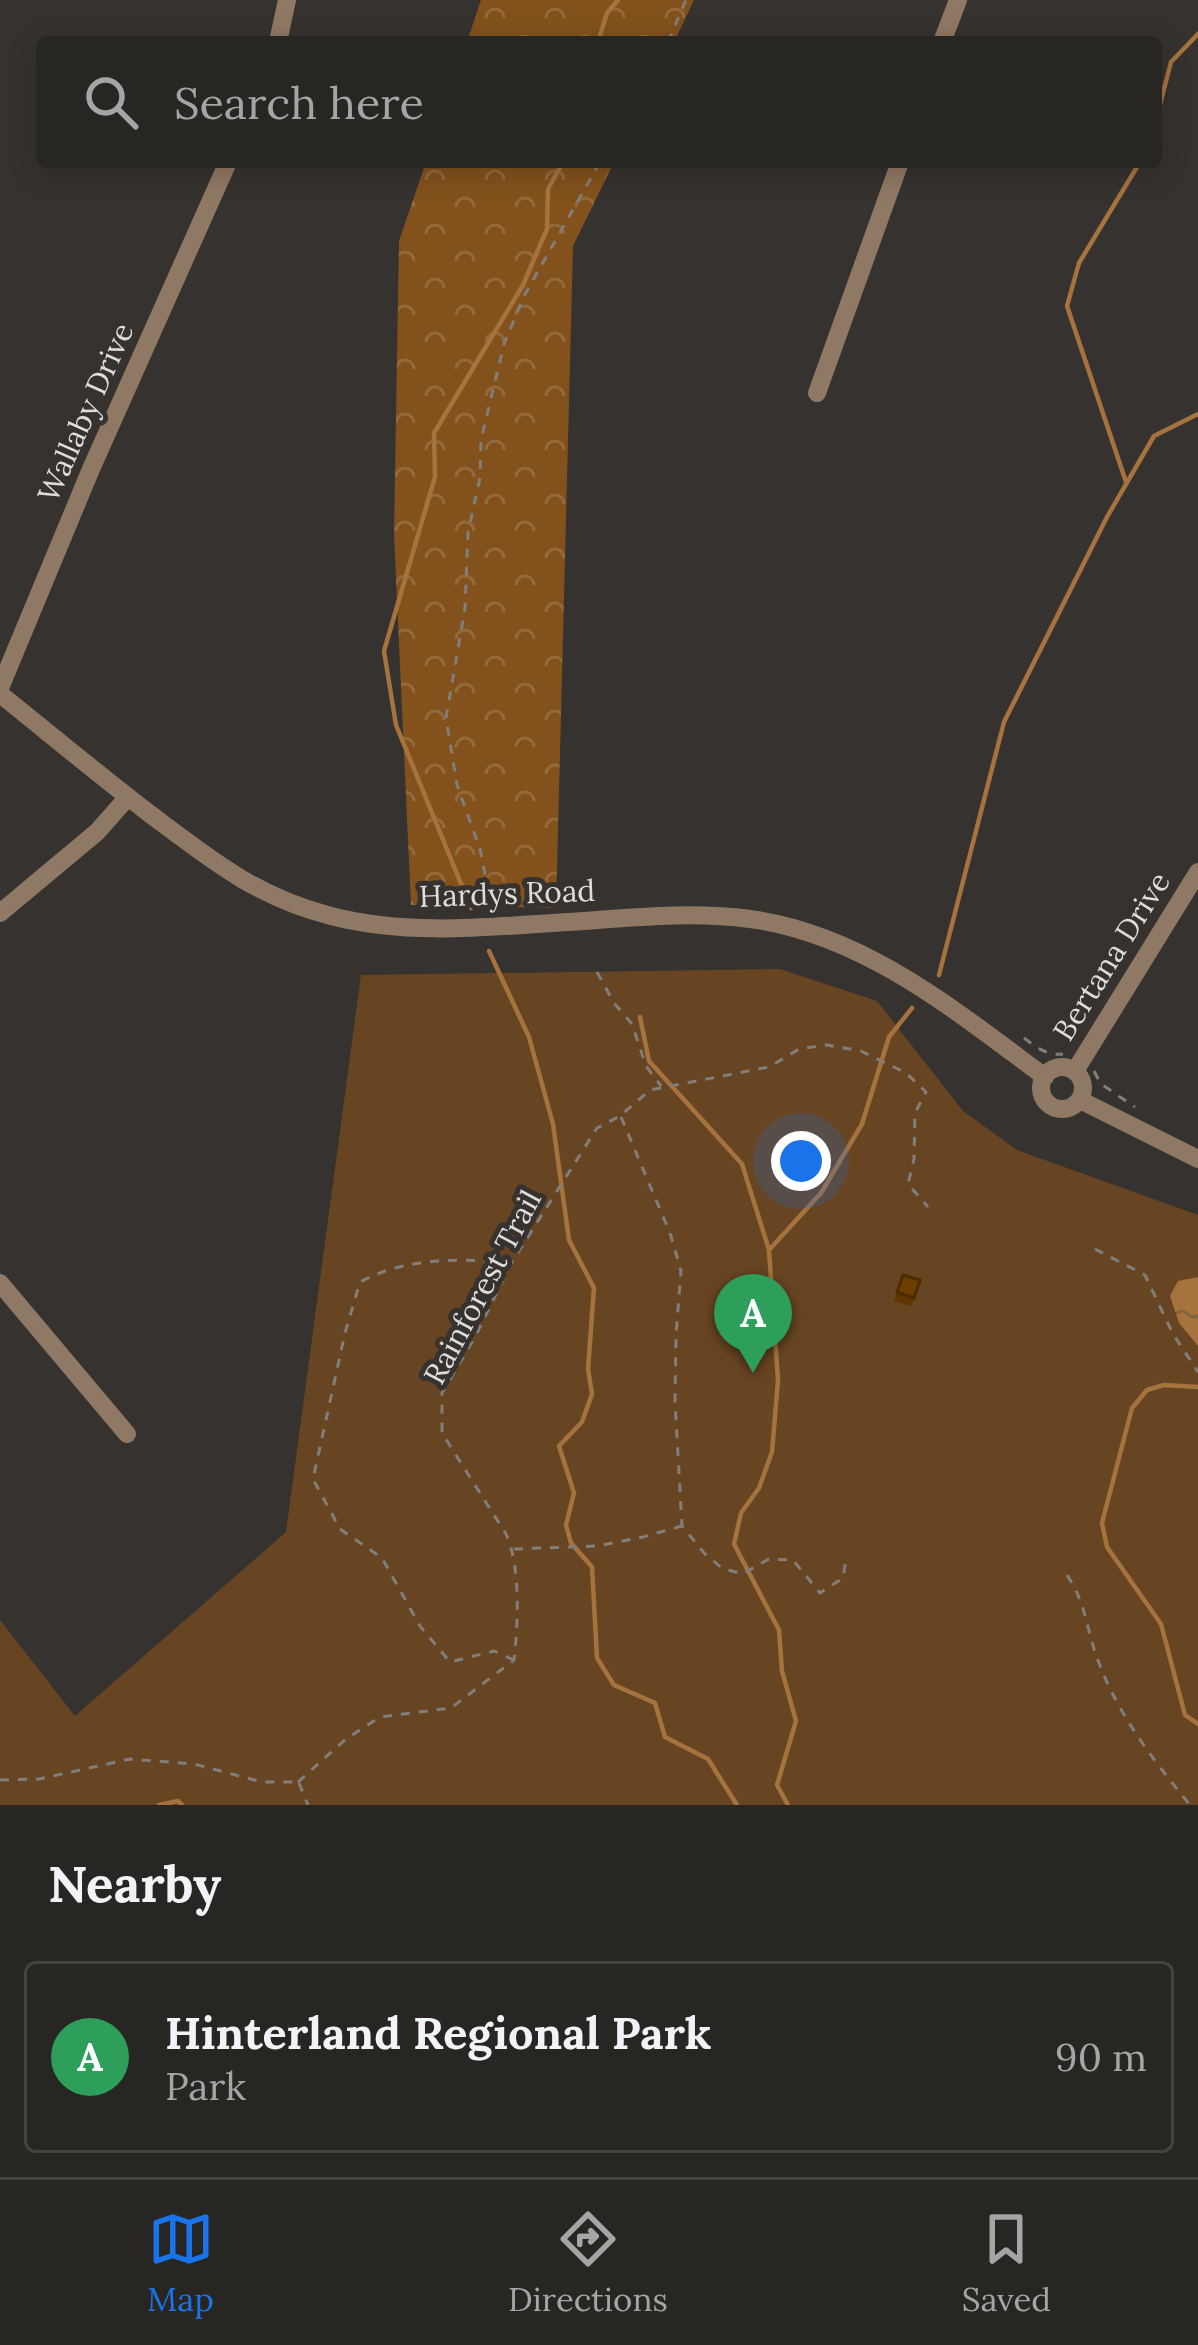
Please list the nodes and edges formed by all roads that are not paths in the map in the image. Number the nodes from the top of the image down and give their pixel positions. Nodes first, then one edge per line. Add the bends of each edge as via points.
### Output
1 (287, 0) edge
2 (958, 0) edge
3 (279, 36) edge
4 (944, 36) edge
5 (225, 168) edge
6 (898, 168) edge
7 (817, 393) dead end
8 (0, 691) edge
9 (128, 797) junction
10 (1198, 872) edge
11 (0, 914) edge
12 (1079, 1063) junction
13 (1045, 1077) junction
14 (1080, 1100) junction
15 (1198, 1159) edge
16 (0, 1283) edge
17 (128, 1434) dead end

1 - 3 street
2 - 4 street
5 - 8 street, Wallaby Drive
6 - 7 street
8 - 9 street, Hardys Road
9 - 11 street
9 - 13 street, Hardys Road via 239,879 330,916 424,928 694,915 794,928 936,997
10 - 12 street, Bertana Drive
12 - 13 street
12 - 14 street
13 - 14 street via 1042,1094 1052,1107
14 - 15 street
16 - 17 street

